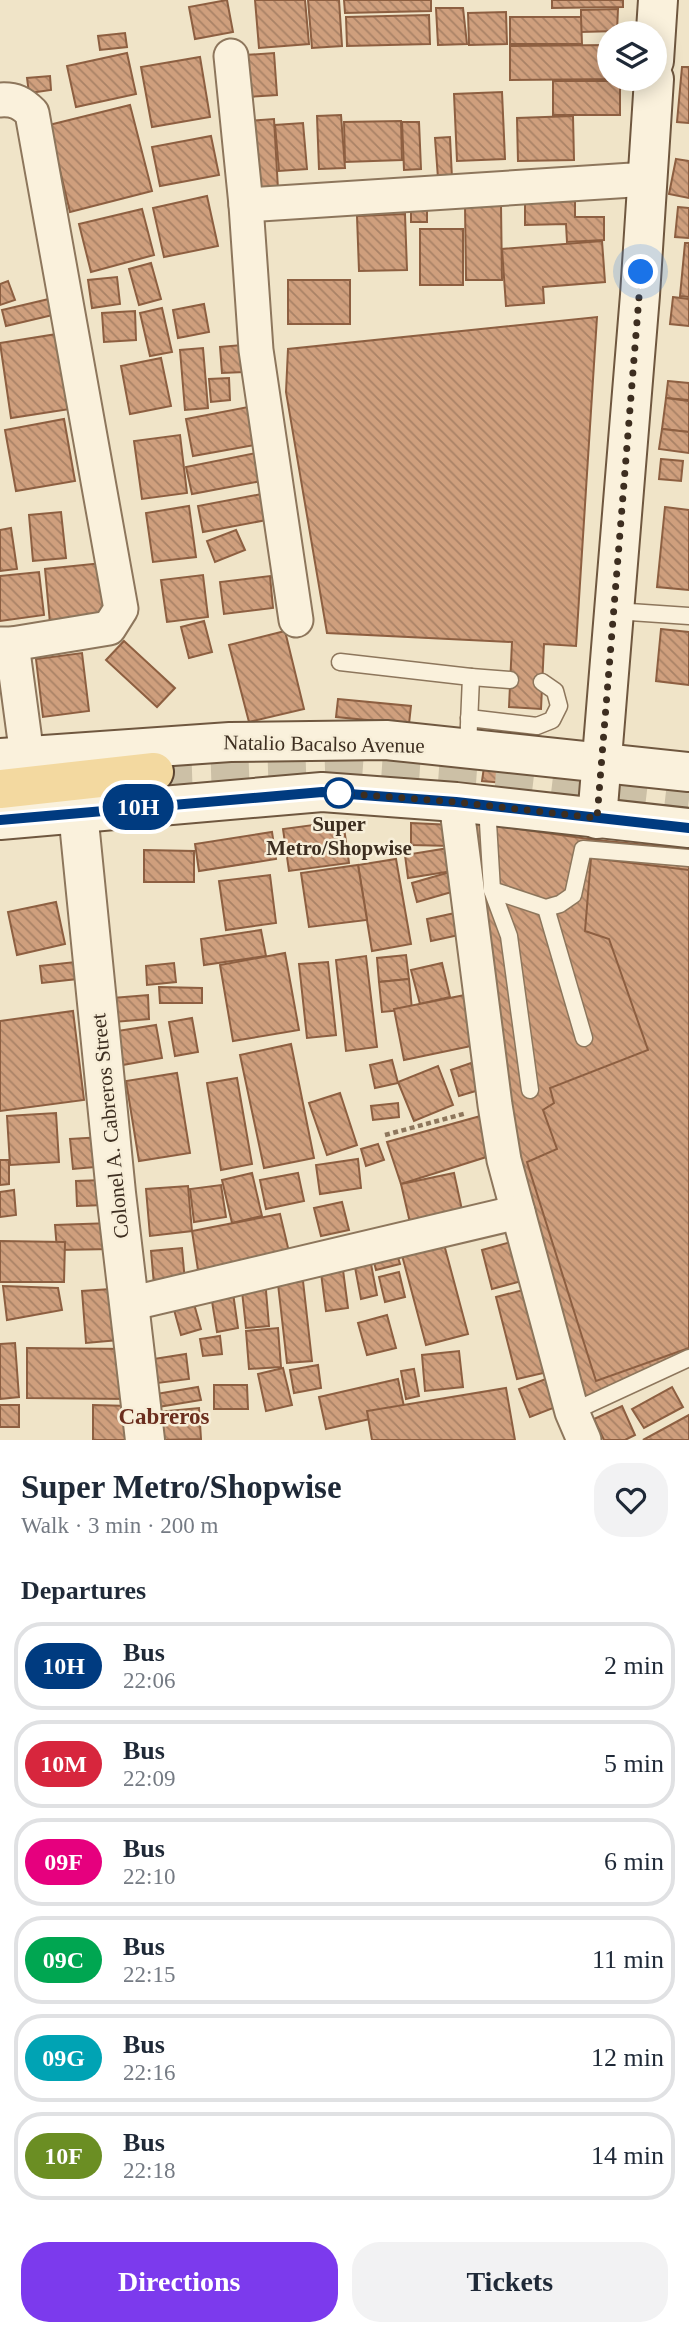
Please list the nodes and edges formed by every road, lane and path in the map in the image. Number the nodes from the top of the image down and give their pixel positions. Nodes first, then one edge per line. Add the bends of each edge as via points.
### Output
1 (658, 0) edge
2 (657, 21) edge
3 (231, 56) dead end
4 (652, 91) edge
5 (0, 100) edge
6 (648, 179) junction
7 (246, 205) junction
8 (615, 611) junction
9 (689, 616) edge
10 (296, 620) dead end
11 (6, 644) edge
12 (340, 662) dead end
13 (471, 677) junction
14 (510, 680) dead end
15 (542, 682) dead end
16 (469, 733) junction
17 (13, 757) edge
18 (603, 762) junction
19 (154, 772) tunnel mouth
20 (689, 772) edge
21 (0, 789) edge
22 (471, 804) junction
23 (78, 812) junction
24 (0, 820) edge
25 (689, 828) edge
26 (590, 834) junction
27 (689, 858) edge
28 (492, 890) junction
29 (546, 908) junction
30 (584, 1038) dead end
31 (530, 1090) dead end
32 (495, 1105) junction
33 (385, 1135) dead end
34 (518, 1212) junction
35 (129, 1304) junction
36 (689, 1358) edge
37 (578, 1426) edge
38 (145, 1440) edge

1 - 2 main road
3 - 7 street
4 - 6 main road
5 - 11 street via 11,99 32,113 121,610 108,628
6 - 7 street
6 - 8 main road
7 - 10 street via 256,350
8 - 9 lane
8 - 18 main road
11 - 17 street
12 - 13 lane
13 - 14 lane
13 - 16 lane
15 - 16 lane via 555,691 559,706 552,720 537,726
16 - 17 main road, Natalio Bacalso Avenue via 386,740 230,742
16 - 18 main road, Natalio Bacalso Avenue
18 - 20 main road, Natalio Bacalso Avenue
18 - 26 main road
19 - 21 main road
22 - 23 main road via 322,792
22 - 26 main road
22 - 28 lane
22 - 32 street
23 - 24 main road
23 - 35 main road, Colonel A. Cabreros Street
25 - 26 main road
26 - 27 lane
26 - 29 lane via 573,895
28 - 29 lane
28 - 31 lane via 509,936
29 - 30 lane
32 - 33 path
32 - 34 street
34 - 35 street
34 - 37 street
35 - 38 main road, Colonel A. Cabreros Street
36 - 37 lane

